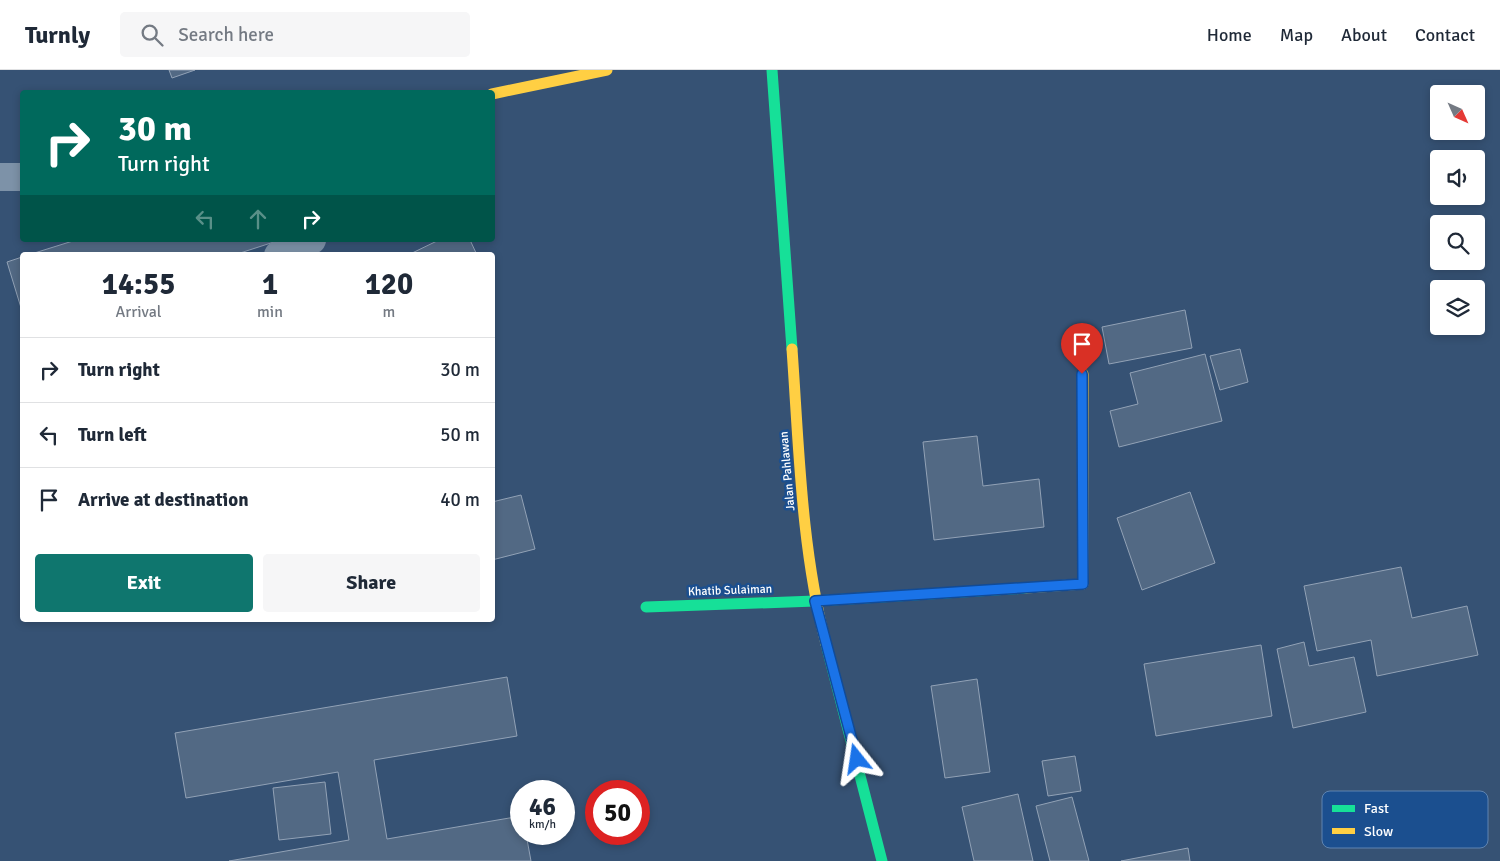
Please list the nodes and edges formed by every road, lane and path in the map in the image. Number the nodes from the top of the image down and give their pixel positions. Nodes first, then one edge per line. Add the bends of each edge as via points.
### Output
1 (607, 70) edge
2 (772, 70) edge
3 (495, 93) edge
4 (0, 177) edge
5 (20, 177) edge
6 (307, 242) edge
7 (285, 252) edge
8 (1082, 374) dead end
9 (815, 601) junction
10 (646, 607) dead end
11 (882, 861) edge

1 - 3 main road
2 - 9 main road, Jalan Pahlawan via 802,487
4 - 5 street
6 - 7 street
8 - 9 main road, Khatib Sulaiman via 1083,584
9 - 10 main road, Khatib Sulaiman
9 - 11 main road, Jalan Pahlawan

